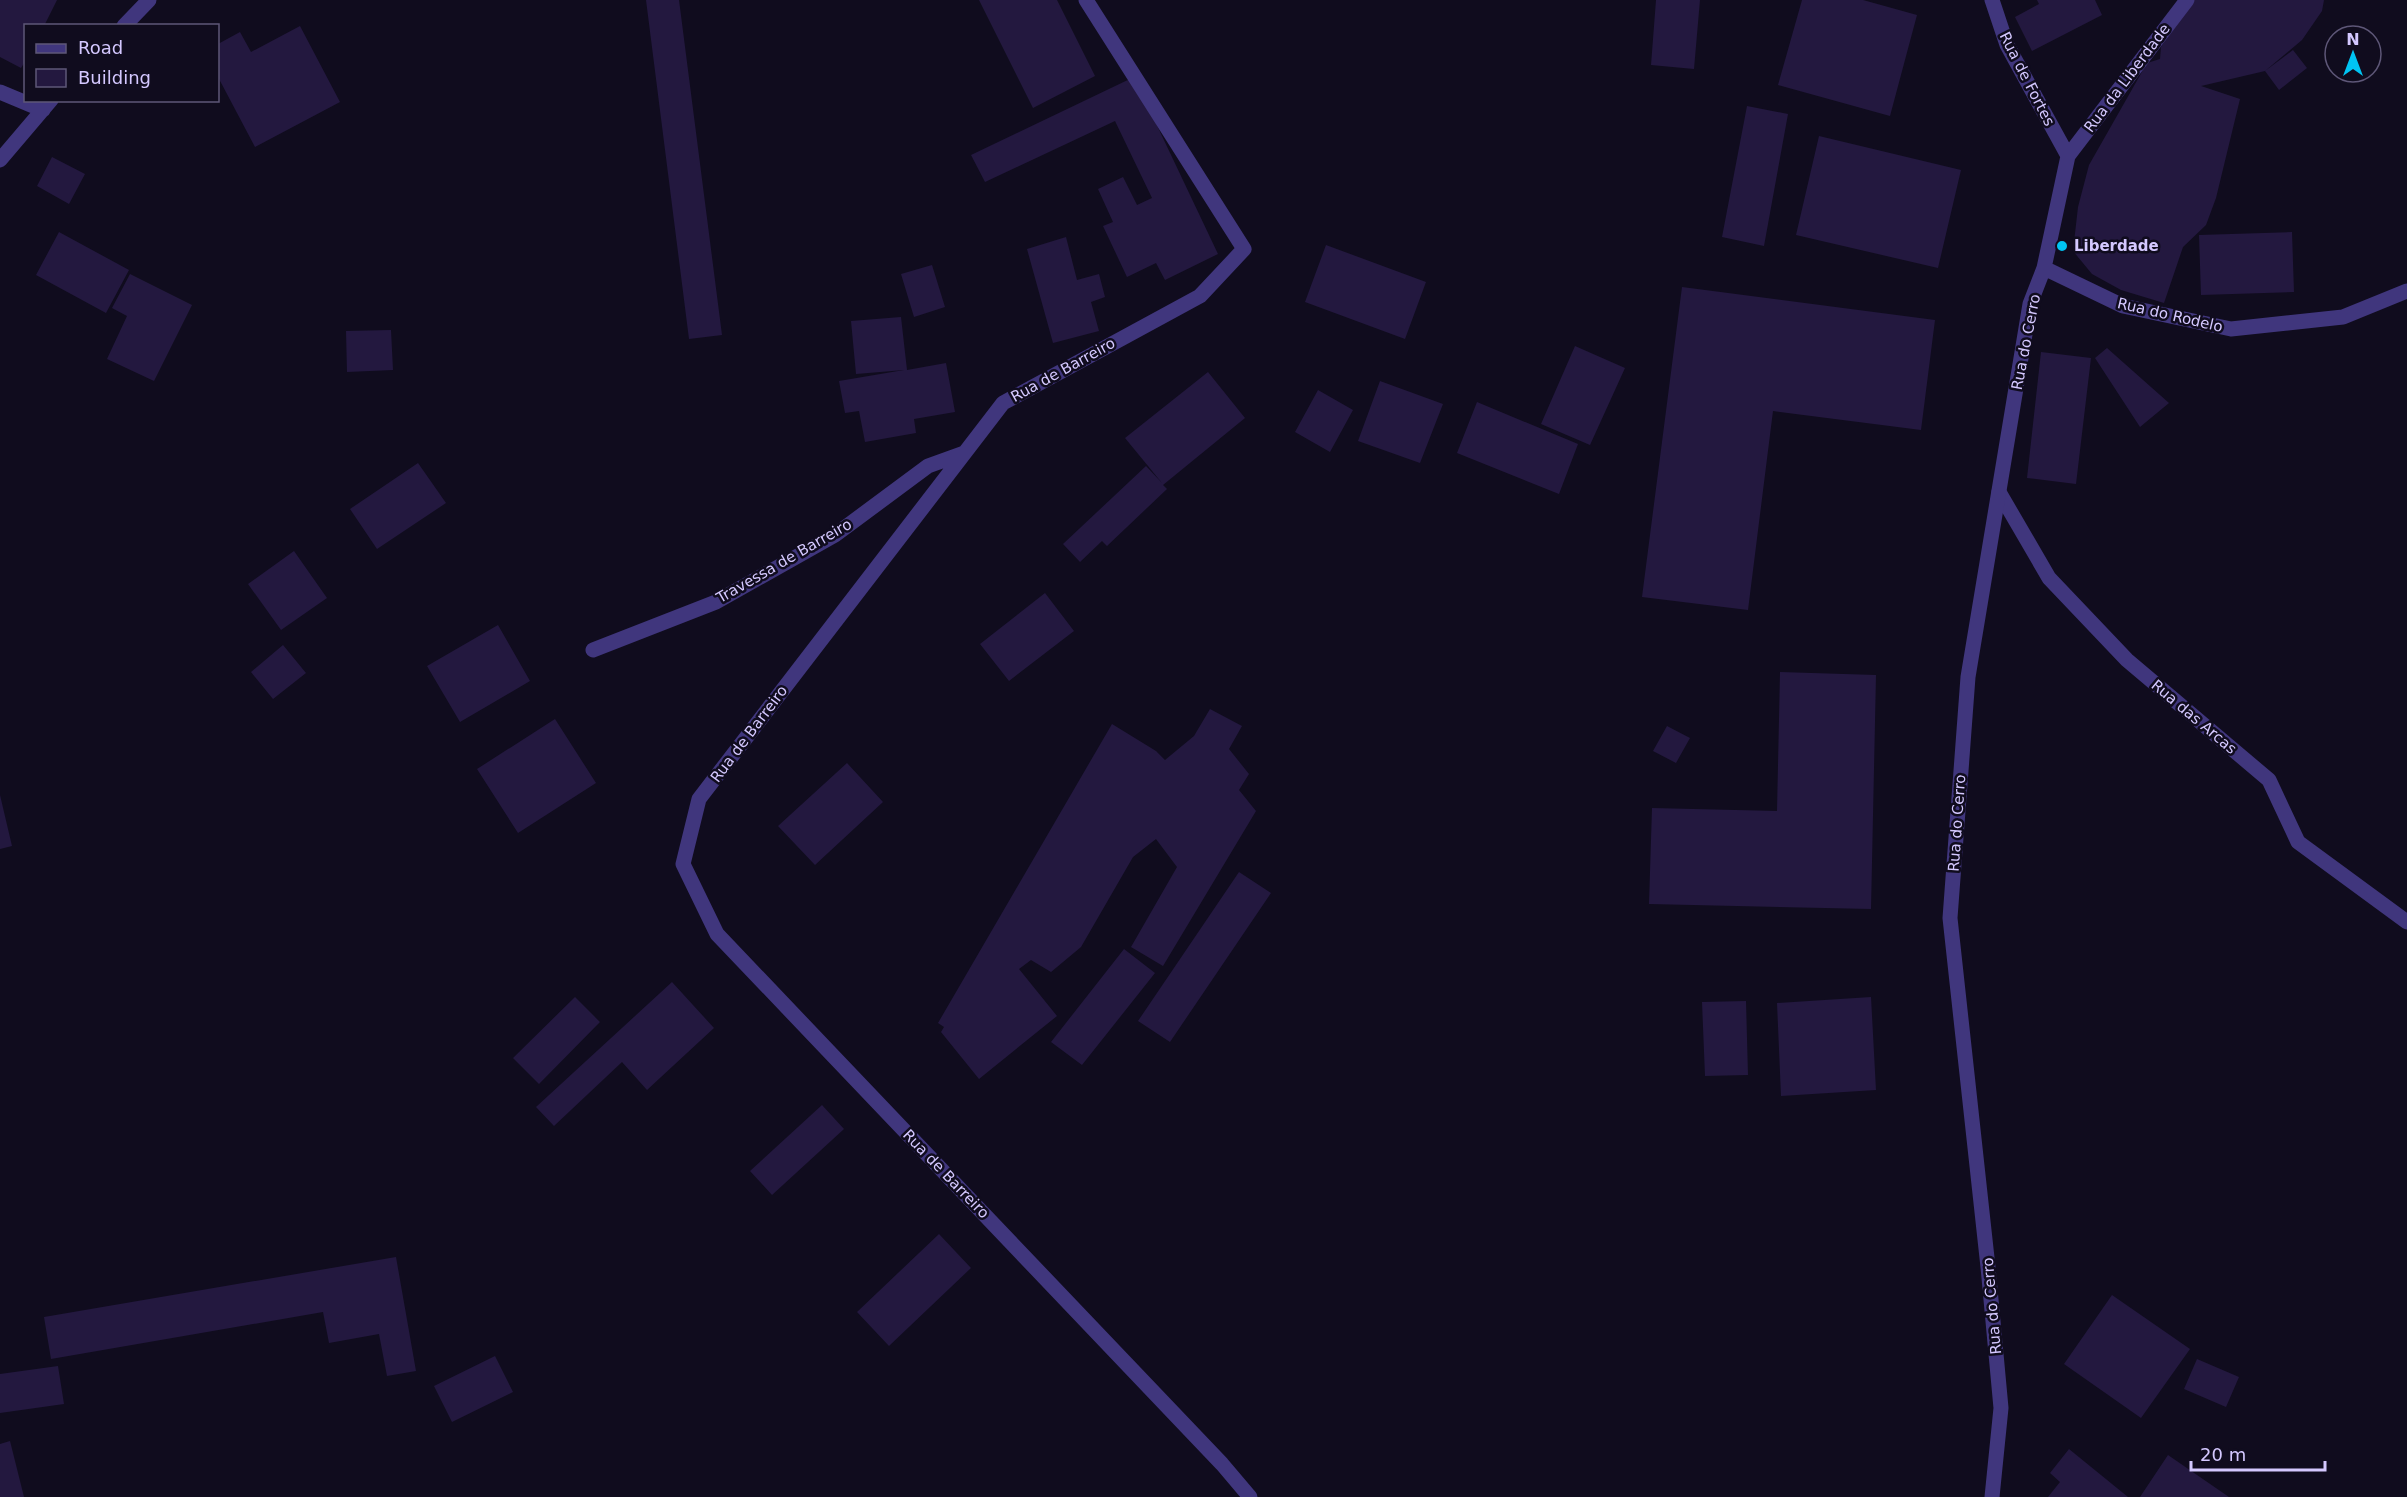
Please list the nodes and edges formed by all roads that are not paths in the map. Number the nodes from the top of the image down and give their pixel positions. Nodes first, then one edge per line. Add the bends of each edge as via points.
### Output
1 (149, 0) edge
2 (1086, 0) edge
3 (1992, 0) edge
4 (2187, 0) edge
5 (126, 24) edge
6 (0, 92) edge
7 (24, 99) edge
8 (47, 105) edge
9 (2068, 156) junction
10 (0, 160) edge
11 (2044, 268) junction
12 (2407, 291) edge
13 (964, 453) junction
14 (1999, 492) junction
15 (593, 650) dead end
16 (2407, 922) edge
17 (1250, 1497) edge
18 (1992, 1497) edge

1 - 5 street
2 - 13 street, Rua de Barreiro via 1244,249 1200,296 1003,403
3 - 9 street, Rua de Fortes via 2007,45
4 - 9 street, Rua da Liberdade
6 - 7 street
8 - 10 street
9 - 11 street, Rua do Cerro
11 - 12 street, Rua do Rodelo via 2123,306 2231,329 2343,316
11 - 14 street, Rua do Cerro via 2030,304
13 - 15 street, Travessa de Barreiro via 928,466 835,535 716,602
13 - 17 street, Rua de Barreiro via 699,799 683,864 717,934
14 - 16 street, Rua das Arcas via 2049,578 2127,660 2269,780 2298,842
14 - 18 street, Rua do Cerro via 1968,677 1950,918 2001,1408

